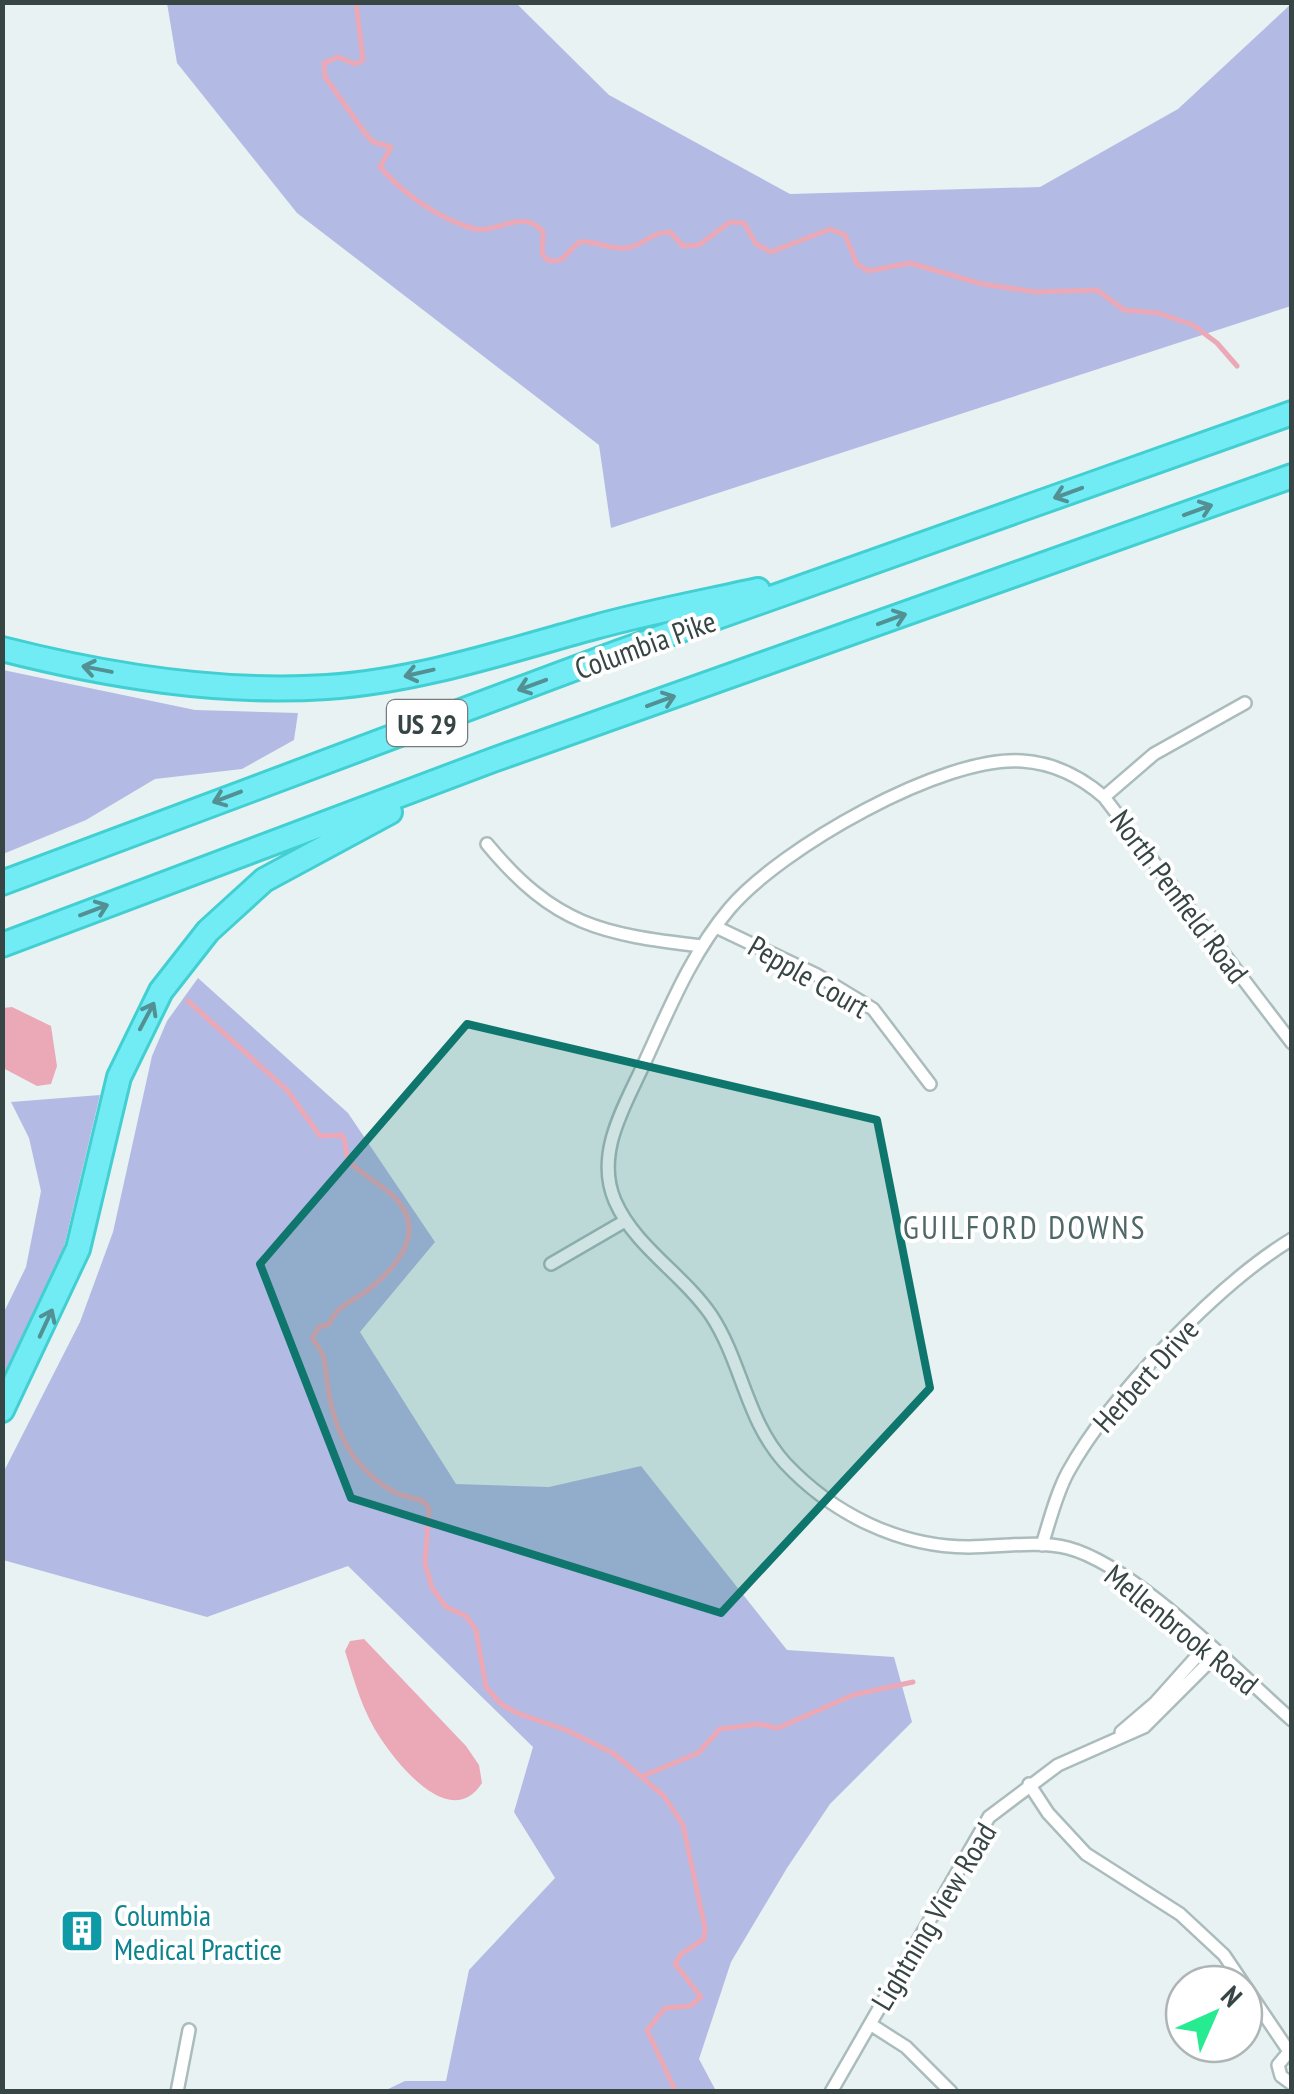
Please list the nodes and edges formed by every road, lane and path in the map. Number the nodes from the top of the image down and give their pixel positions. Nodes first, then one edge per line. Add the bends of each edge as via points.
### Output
1 (1292, 414) edge
2 (1292, 476) edge
3 (854, 569) junction
4 (2, 649) edge
5 (1245, 702) dead end
6 (493, 760) junction
7 (1104, 796) junction
8 (488, 844) dead end
9 (2, 884) edge
10 (716, 927) junction
11 (2, 945) edge
12 (702, 946) junction
13 (1292, 1043) edge
14 (930, 1084) dead end
15 (625, 1220) junction
16 (1292, 1239) edge
17 (551, 1264) dead end
18 (2, 1410) edge
19 (1042, 1545) junction
20 (1211, 1650) junction
21 (1292, 1720) edge
22 (1029, 1784) junction
23 (870, 2024) junction
24 (189, 2030) dead end
25 (1290, 2049) edge
26 (1292, 2084) edge
27 (177, 2092) edge
28 (831, 2092) edge
29 (950, 2092) edge

1 -> 3 highway, Columbia Pike / US 29
6 -> 2 highway, Columbia Pike / US 29
3 -> 4 highway via 626,618 414,674 328,687 166,682
3 -> 9 highway, Columbia Pike / US 29
5 - 7 street via 1154,754
11 -> 6 highway, Columbia Pike / US 29
18 -> 6 highway via 78,1249 120,1077 180,962 242,898 289,863
7 - 10 street, Mellenbrook Road via 1072,774 1034,763 976,767 812,840 752,885
7 - 13 street, North Penfield Road
8 - 12 street via 540,898 590,927
10 - 12 street, Mellenbrook Road
10 - 14 street, Pepple Court via 817,974 873,1009
12 - 15 street, Mellenbrook Road via 608,1150 610,1189
15 - 17 street
15 - 19 street, Mellenbrook Road via 710,1314 752,1414 788,1465 813,1486 905,1541
16 - 19 street, Herbert Drive via 1227,1286 1099,1423 1066,1477
19 - 20 street, Mellenbrook Road via 1070,1548 1120,1574
20 - 21 street, Mellenbrook Road
20 - 22 street, Lightning View Road via 1144,1727
22 - 23 street, Lightning View Road via 989,1817 972,1842
22 - 25 street via 1086,1854 1180,1914 1224,1955
23 - 28 street, Lightning View Road
23 - 29 street via 906,2047
24 - 27 street
25 - 26 street via 1279,2071

